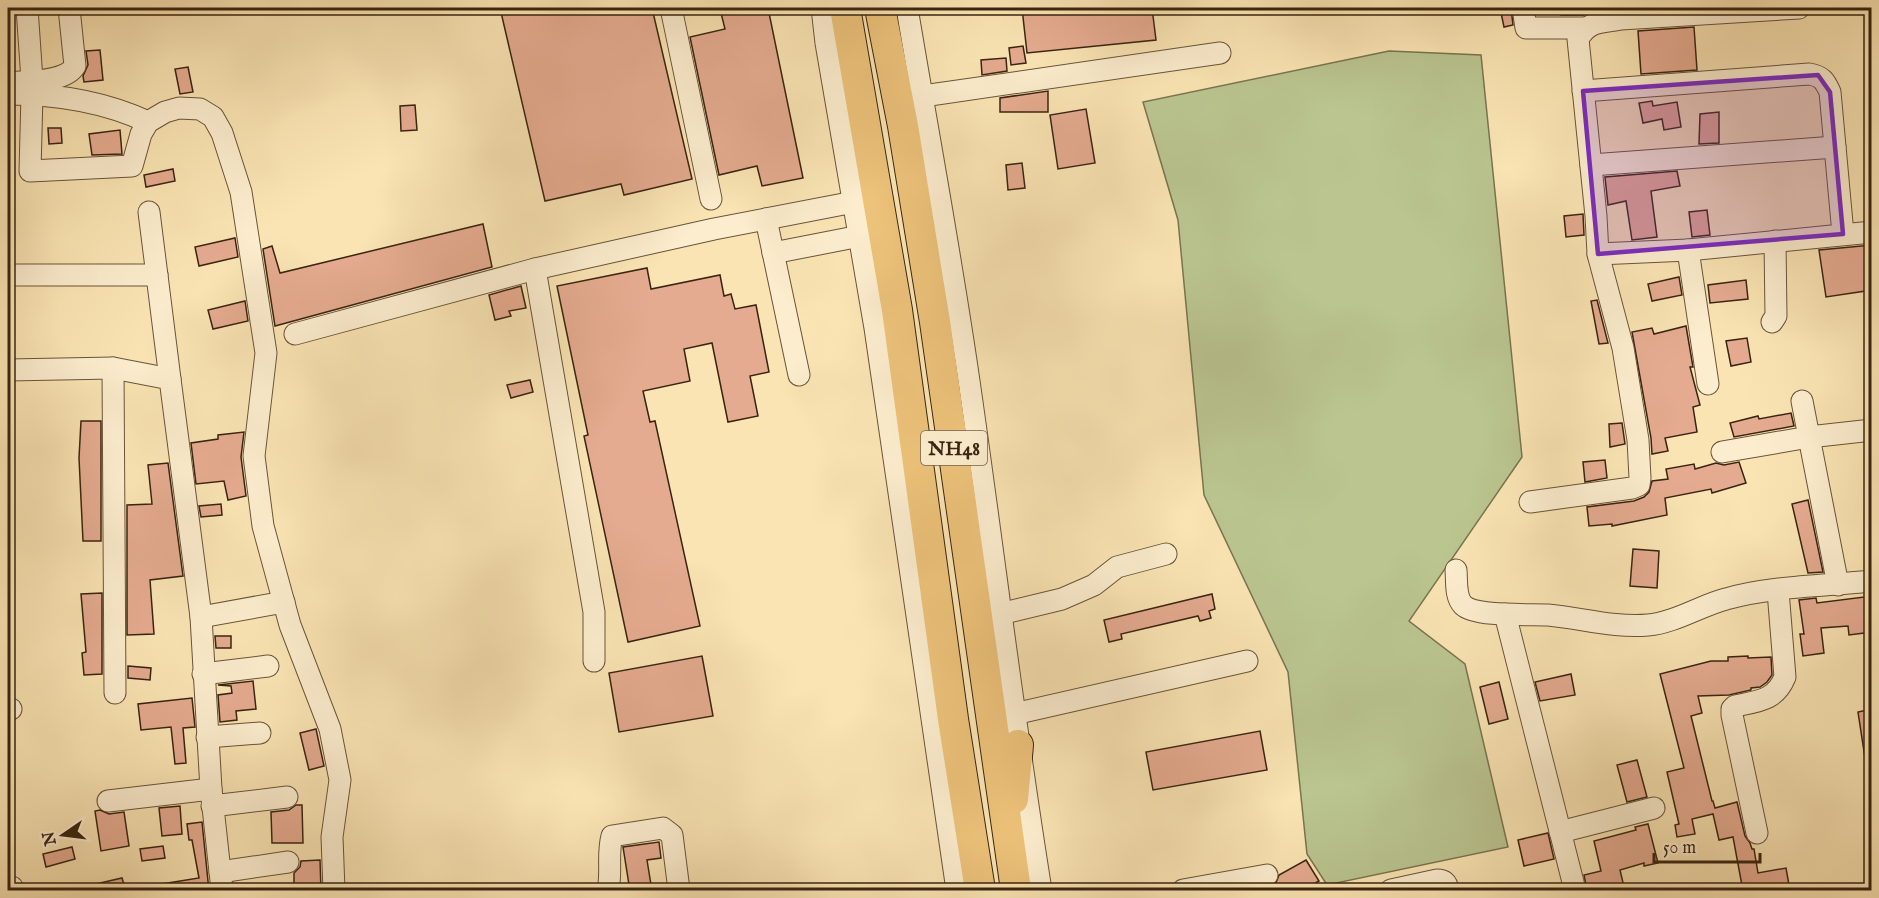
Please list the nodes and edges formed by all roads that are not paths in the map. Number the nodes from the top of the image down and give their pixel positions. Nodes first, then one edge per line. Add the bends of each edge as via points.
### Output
1 (27, 8) edge
2 (69, 8) edge
3 (671, 8) edge
4 (822, 8) edge
5 (845, 8) edge
6 (879, 8) edge
7 (907, 8) edge
8 (1523, 8) edge
9 (1788, 8) edge
10 (1618, 14) edge
11 (1585, 28) junction
12 (1220, 53) dead end
13 (8, 83) edge
14 (32, 87) junction
15 (1583, 91) junction
16 (8, 94) edge
17 (923, 96) junction
18 (148, 122) junction
19 (1835, 147) junction
20 (1591, 165) junction
21 (711, 199) dead end
22 (855, 202) junction
23 (149, 212) dead end
24 (766, 219) junction
25 (1872, 232) edge
26 (1844, 234) junction
27 (860, 236) junction
28 (1775, 241) junction
29 (1688, 250) junction
30 (773, 253) junction
31 (1598, 254) junction
32 (535, 269) junction
33 (8, 275) edge
34 (157, 275) junction
35 (1772, 322) dead end
36 (295, 334) dead end
37 (113, 368) junction
38 (8, 370) edge
39 (799, 375) dead end
40 (170, 379) junction
41 (1708, 384) dead end
42 (1802, 401) dead end
43 (1872, 430) edge
44 (1809, 437) junction
45 (1722, 452) dead end
46 (1530, 502) dead end
47 (1166, 554) dead end
48 (1456, 570) dead end
49 (1872, 581) edge
50 (1838, 585) junction
51 (1778, 591) junction
52 (284, 603) junction
53 (1000, 614) junction
54 (1505, 614) junction
55 (201, 617) junction
56 (594, 661) dead end
57 (1247, 661) dead end
58 (268, 666) dead end
59 (203, 674) junction
60 (115, 693) dead end
61 (1014, 714) junction
62 (260, 733) dead end
63 (207, 737) junction
64 (1018, 745) junction
65 (211, 797) junction
66 (287, 797) dead end
67 (108, 801) dead end
68 (1654, 808) dead end
69 (1560, 832) junction
70 (1758, 833) dead end
71 (288, 862) dead end
72 (1267, 875) dead end
73 (1014, 880) edge
74 (221, 881) edge
75 (334, 891) edge
76 (608, 891) edge
77 (679, 891) edge
78 (957, 891) edge
79 (980, 891) edge
80 (1041, 891) edge
81 (1183, 891) edge
82 (1391, 891) edge
83 (1448, 891) edge
84 (1575, 891) edge

1 - 14 street
2 - 14 street via 75,66 66,75
3 - 21 street
4 - 22 street
5 - 79 highway, NH48 via 897,310
6 - 73 highway, NH48 via 903,126 936,333
7 - 17 street
8 - 11 street via 1526,28
9 - 10 street
10 - 11 street
11 - 15 street via 1578,39
12 - 17 street
13 - 14 street
14 - 16 street
14 - 18 street via 120,109
14 - 18 street via 30,171 132,166
15 - 19 street via 1818,75 1830,92
15 - 20 street
17 - 53 street via 970,387
18 - 52 street via 179,108 200,109 213,117 222,132 241,192 266,353 254,456 263,526
19 - 20 street
19 - 26 street
20 - 31 street
22 - 24 street
22 - 27 street
23 - 34 street
24 - 30 street
24 - 32 street
25 - 26 street
26 - 28 street
27 - 30 street
27 - 78 street
28 - 29 street
28 - 35 street via 1776,316
29 - 31 street
29 - 41 street
30 - 39 street
31 - 46 street via 1623,348 1638,440 1640,482 1632,488
32 - 36 street
32 - 56 street via 594,612
33 - 34 street
34 - 40 street
37 - 38 street
37 - 40 street
37 - 60 street
40 - 55 street
42 - 44 street
43 - 44 street
44 - 45 street
44 - 50 street
47 - 53 street via 1117,567 1094,585 1062,599
48 - 54 street via 1462,604 1470,610
49 - 50 street
50 - 51 street
51 - 54 street via 1725,599 1651,625
51 - 70 street via 1785,677 1769,698 1732,709
52 - 55 street
52 - 75 street via 330,729 340,780 332,837
53 - 61 street
54 - 69 street
55 - 59 street
57 - 61 street
58 - 59 street
59 - 63 street
61 - 64 street
62 - 63 street
63 - 65 street
64 - 73 highway via 1012,815
64 - 80 street
65 - 66 street
65 - 67 street
65 - 74 street
68 - 69 street
69 - 84 street
71 - 74 street
72 - 81 street
76 - 77 street via 612,836 663,828 672,835
82 - 83 street via 1437,880 1443,880

